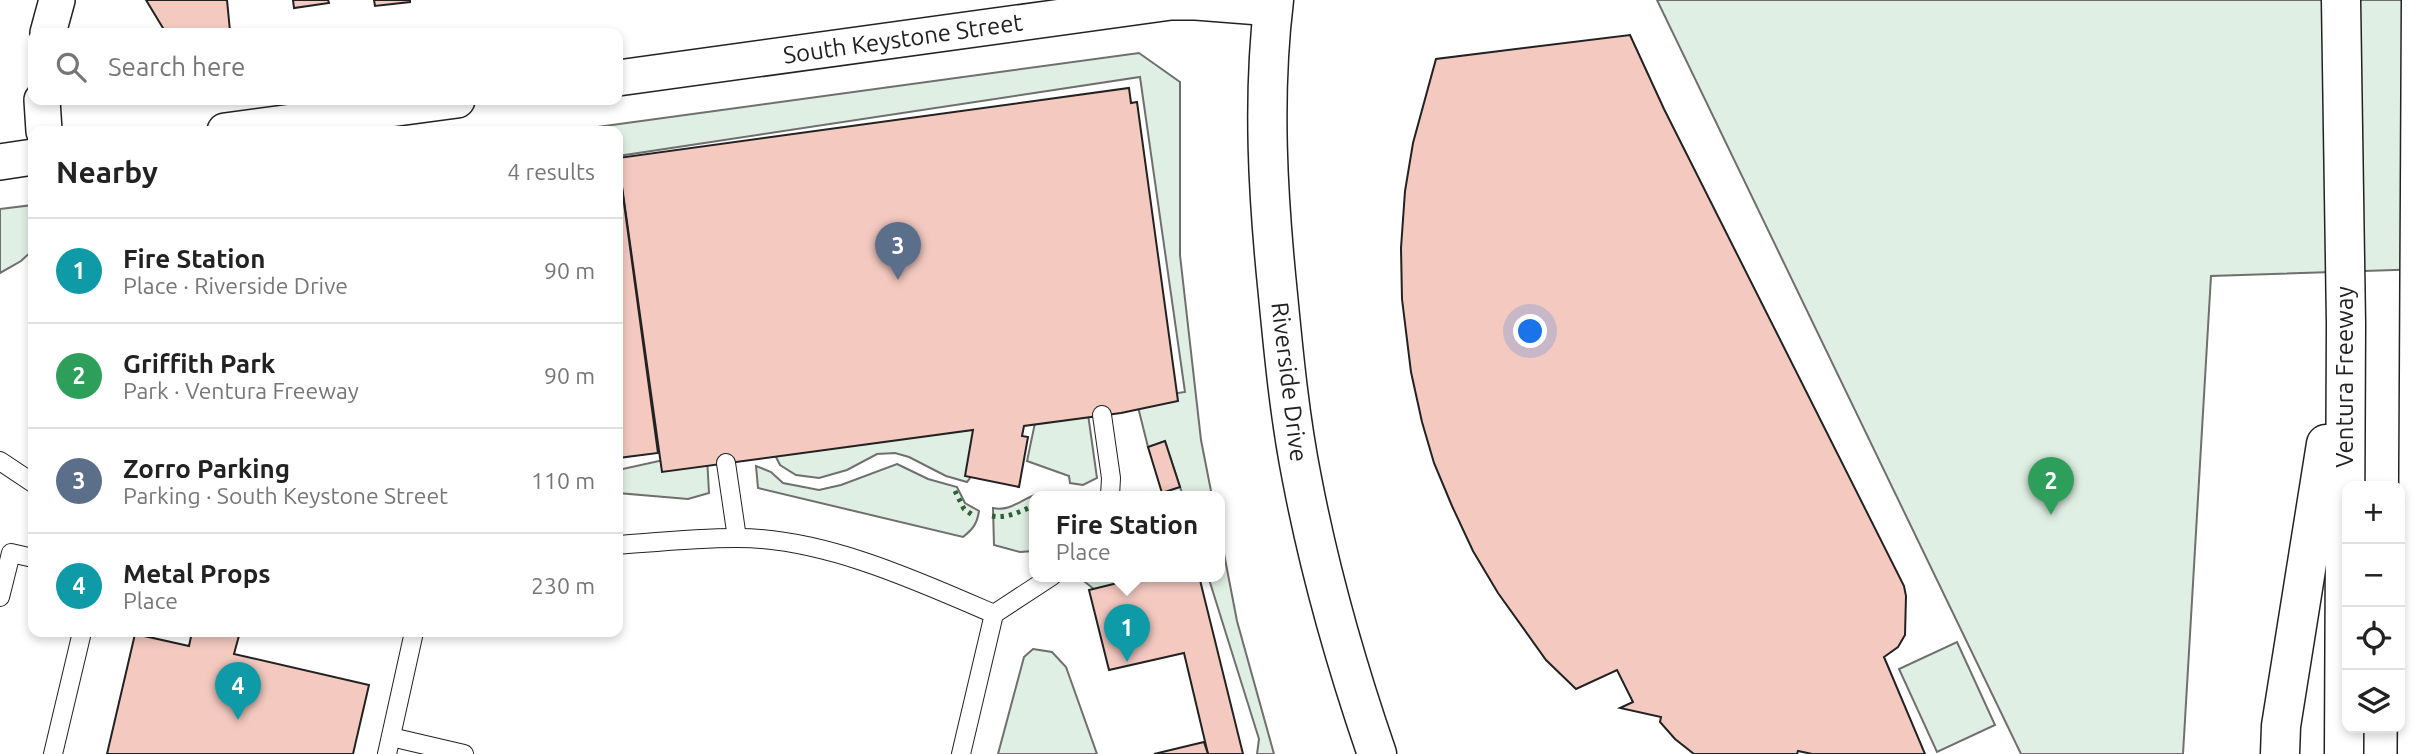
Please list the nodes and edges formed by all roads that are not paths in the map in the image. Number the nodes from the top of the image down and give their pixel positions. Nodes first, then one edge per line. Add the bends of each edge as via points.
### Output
1 (57, 0) edge
2 (2341, 0) edge
3 (2369, 0) edge
4 (2421, 0) edge
5 (1273, 4) edge
6 (49, 28) edge
7 (2341, 74) junction
8 (623, 77) edge
9 (42, 105) edge
10 (420, 105) edge
11 (44, 126) edge
12 (262, 126) edge
13 (28, 158) edge
14 (0, 162) edge
15 (2346, 324) junction
16 (1102, 415) dead end
17 (0, 461) edge
18 (726, 463) dead end
19 (28, 480) edge
20 (1110, 491) edge
21 (737, 538) junction
22 (623, 545) edge
23 (28, 557) edge
24 (1043, 582) edge
25 (0, 597) edge
26 (994, 614) junction
27 (81, 637) edge
28 (413, 637) edge
29 (389, 746) edge
30 (53, 754) edge
31 (464, 754) edge
32 (961, 754) edge
33 (1377, 754) edge
34 (2280, 754) edge
35 (2344, 754) edge
36 (2417, 754) edge

1 - 6 street
2 - 7 main road, Ventura Freeway
3 - 7 main road
4 - 36 main road
5 - 8 street, South Keystone Street via 1171,2
5 - 33 main road, Riverside Drive via 1268,154 1285,365 1301,477 1325,584
7 - 15 main road, Ventura Freeway
9 - 11 street
10 - 12 street
13 - 14 street
15 - 34 main road
15 - 35 main road, Ventura Freeway
16 - 20 lane
17 - 19 lane
18 - 21 lane
21 - 22 lane
21 - 26 lane via 799,545 886,568
23 - 25 lane via 11,553
24 - 26 lane
26 - 32 lane
27 - 30 lane
28 - 29 lane
29 - 31 lane

